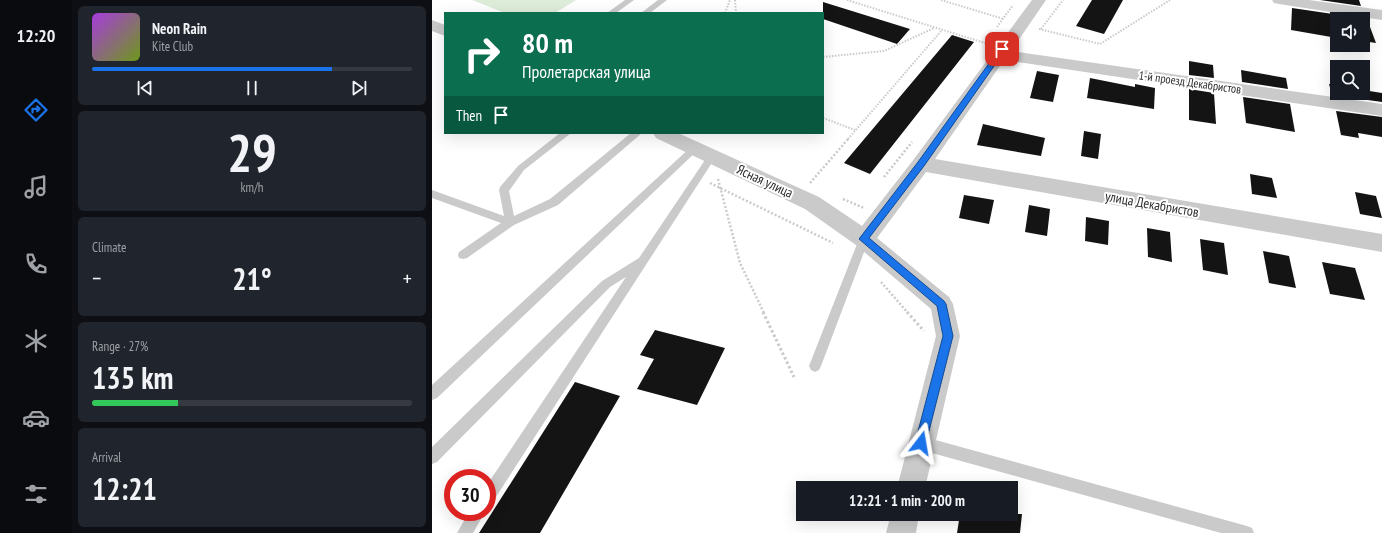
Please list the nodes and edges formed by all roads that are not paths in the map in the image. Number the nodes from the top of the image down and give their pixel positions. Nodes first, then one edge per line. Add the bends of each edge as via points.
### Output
1 (630, 0) edge
2 (663, 0) edge
3 (1039, 0) edge
4 (1279, 0) edge
5 (612, 12) edge
6 (646, 12) edge
7 (1382, 15) edge
8 (1000, 52) junction
9 (1382, 110) edge
10 (565, 134) edge
11 (636, 134) edge
12 (664, 134) edge
13 (703, 152) junction
14 (921, 164) junction
15 (432, 194) edge
16 (510, 222) junction
17 (864, 239) junction
18 (1382, 243) edge
19 (463, 255) dead end
20 (645, 260) junction
21 (815, 366) dead end
22 (432, 394) edge
23 (921, 443) junction
24 (432, 457) edge
25 (913, 481) edge
26 (496, 484) edge
27 (472, 521) edge
28 (904, 521) edge
29 (464, 533) edge
30 (901, 533) edge
31 (1247, 533) edge

1 - 5 lane
2 - 6 lane
3 - 8 street
4 - 7 street
8 - 9 street, 1-й проезд Декабристов
8 - 14 street
10 - 16 lane via 521,168 504,190
11 - 16 lane via 554,202
12 - 13 street, Ясная улица
13 - 17 street, Ясная улица via 812,203
13 - 20 lane
13 - 22 lane
14 - 17 street
14 - 18 street, улица Декабристов
15 - 16 lane
16 - 19 lane
17 - 21 lane
17 - 23 street, Ясная улица via 941,304 948,336
20 - 24 lane via 606,284
20 - 26 lane
23 - 25 street, Ясная улица
23 - 31 lane
27 - 29 lane
28 - 30 street

